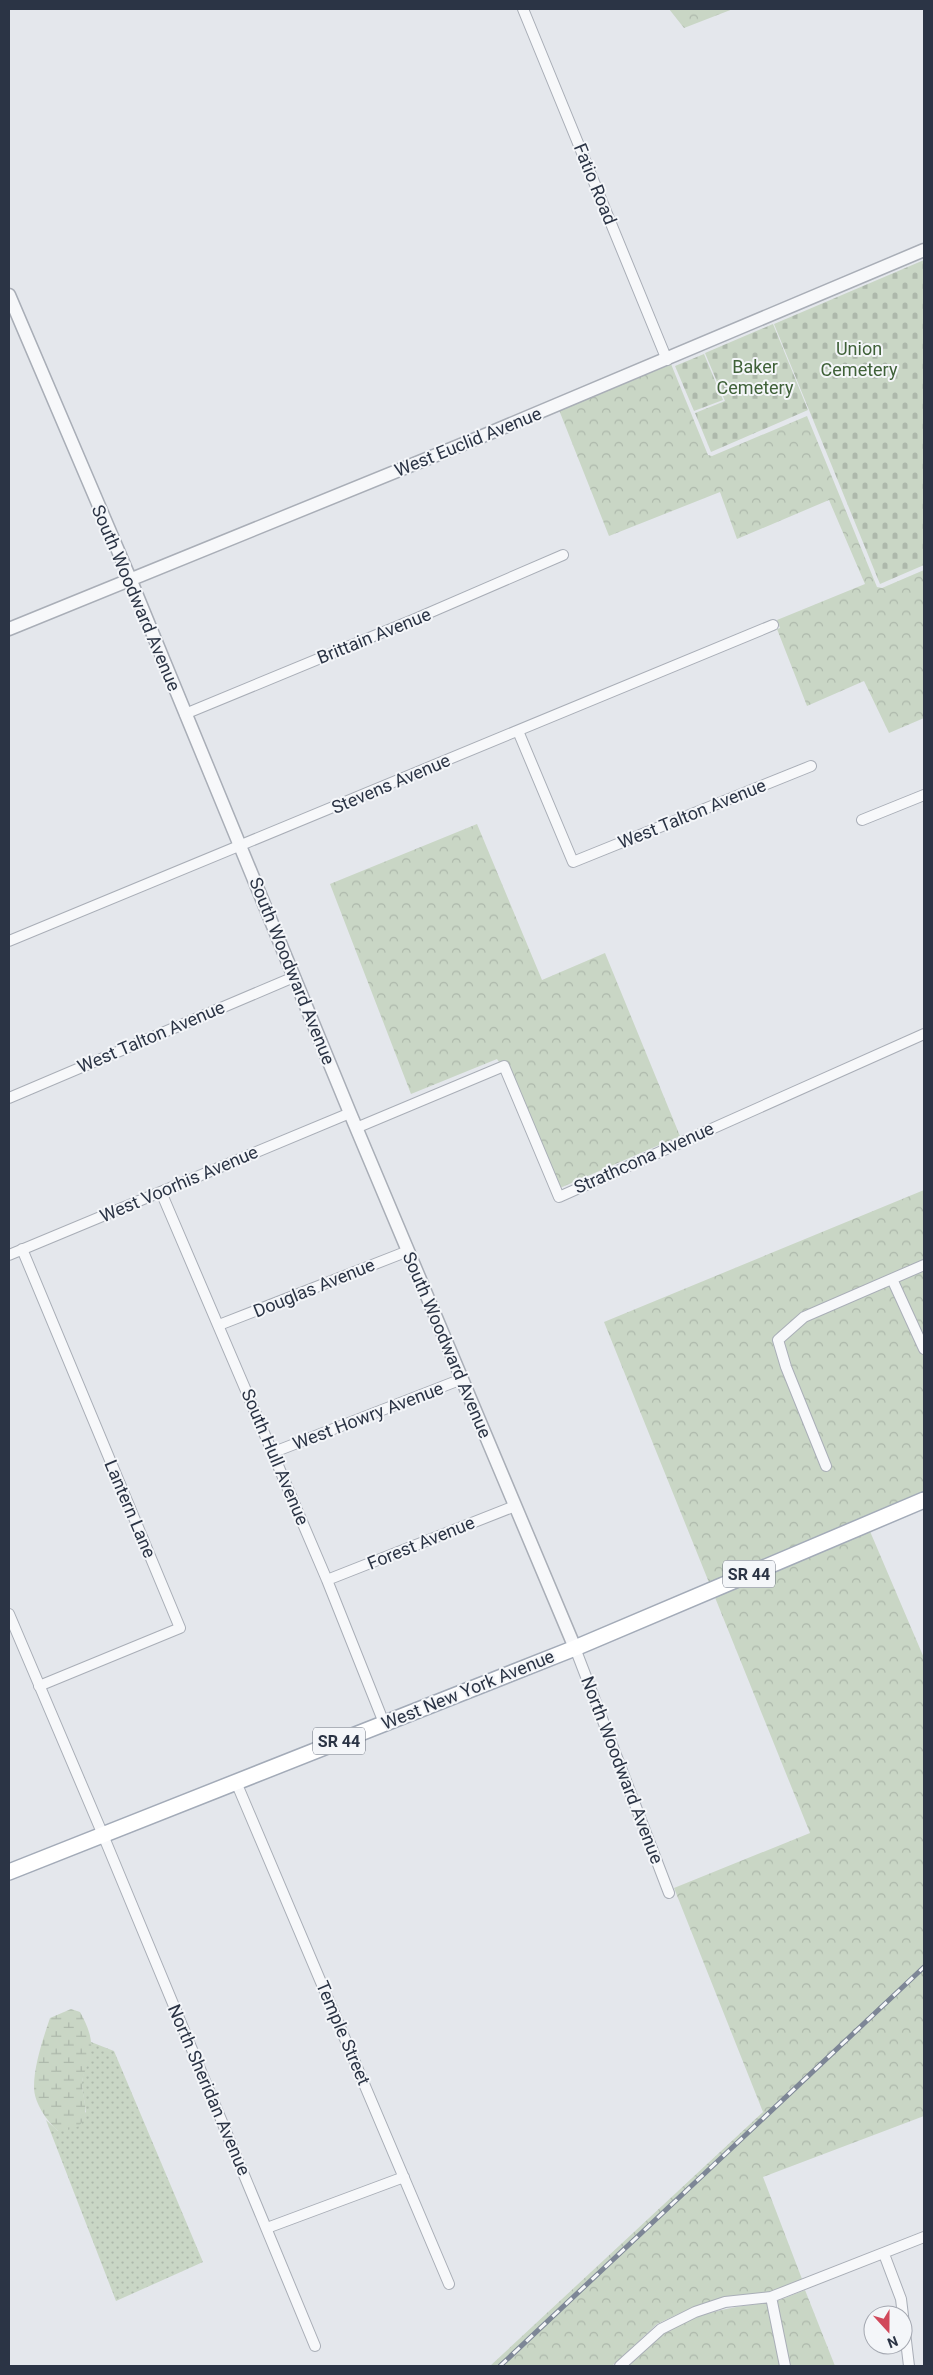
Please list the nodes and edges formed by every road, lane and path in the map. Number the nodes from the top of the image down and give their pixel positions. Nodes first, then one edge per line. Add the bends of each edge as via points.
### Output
1 (523, 9) edge
2 (924, 250) edge
3 (9, 295) edge
4 (667, 360) junction
5 (563, 555) dead end
6 (131, 581) junction
7 (773, 625) dead end
8 (9, 629) edge
9 (185, 714) junction
10 (518, 732) junction
11 (811, 766) dead end
12 (924, 795) edge
13 (862, 820) dead end
14 (240, 847) junction
15 (9, 942) edge
16 (294, 977) junction
17 (924, 1034) edge
18 (9, 1098) edge
19 (350, 1113) junction
20 (356, 1128) junction
21 (161, 1192) junction
22 (22, 1249) junction
23 (408, 1251) junction
24 (9, 1255) edge
25 (924, 1265) edge
26 (892, 1279) junction
27 (220, 1326) junction
28 (924, 1349) edge
29 (462, 1379) junction
30 (274, 1452) junction
31 (826, 1466) dead end
32 (924, 1500) edge
33 (515, 1506) junction
34 (327, 1580) junction
35 (9, 1614) edge
36 (575, 1648) junction
37 (39, 1686) junction
38 (384, 1723) junction
39 (236, 1782) junction
40 (103, 1835) junction
41 (9, 1872) edge
42 (669, 1893) dead end
43 (404, 2177) junction
44 (267, 2228) junction
45 (924, 2237) edge
46 (884, 2254) junction
47 (449, 2284) dead end
48 (771, 2297) junction
49 (315, 2346) dead end
50 (620, 2366) edge
51 (785, 2366) edge
52 (909, 2366) edge

1 - 4 street, Fatio Road
2 - 4 street, West Euclid Avenue
3 - 6 street, South Woodward Avenue
4 - 6 street, West Euclid Avenue
5 - 9 street, Brittain Avenue
6 - 8 street, West Euclid Avenue
6 - 9 street, South Woodward Avenue
7 - 10 street, Stevens Avenue
9 - 14 street, South Woodward Avenue
10 - 11 street, West Talton Avenue via 573,862
10 - 14 street, Stevens Avenue
12 - 13 street
14 - 15 street, Stevens Avenue
14 - 16 street, South Woodward Avenue
16 - 18 street, West Talton Avenue
16 - 19 street, South Woodward Avenue
17 - 20 street, Strathcona Avenue via 558,1197 504,1066
19 - 20 street, South Woodward Avenue
19 - 21 street, West Voorhis Avenue
20 - 23 street, South Woodward Avenue
21 - 22 street, West Voorhis Avenue
21 - 27 street, South Hull Avenue
22 - 24 street, West Voorhis Avenue
22 - 37 street, Lantern Lane via 180,1628
23 - 27 street, Douglas Avenue
23 - 29 street, South Woodward Avenue
25 - 26 street
26 - 28 street
26 - 31 street via 804,1317 778,1340
27 - 30 street, South Hull Avenue
29 - 30 street, West Howry Avenue
29 - 33 street, South Woodward Avenue
30 - 34 street, South Hull Avenue
32 - 36 main road, West New York Avenue / SR 44
33 - 34 street, Forest Avenue
33 - 36 street, South Woodward Avenue
34 - 38 street, South Hull Avenue
35 - 37 street, North Sheridan Avenue
36 - 38 main road, West New York Avenue / SR 44
36 - 42 street, North Woodward Avenue
37 - 40 street, North Sheridan Avenue
38 - 39 main road, West New York Avenue / SR 44
39 - 40 main road, West New York Avenue / SR 44
39 - 43 street, Temple Street
40 - 41 main road, West New York Avenue / SR 44
40 - 44 street, North Sheridan Avenue
43 - 44 street
43 - 47 street, Temple Street
44 - 49 street, North Sheridan Avenue
45 - 46 street
46 - 48 street
46 - 52 street via 901,2299
48 - 50 street via 724,2302 695,2312 661,2329
48 - 51 street

